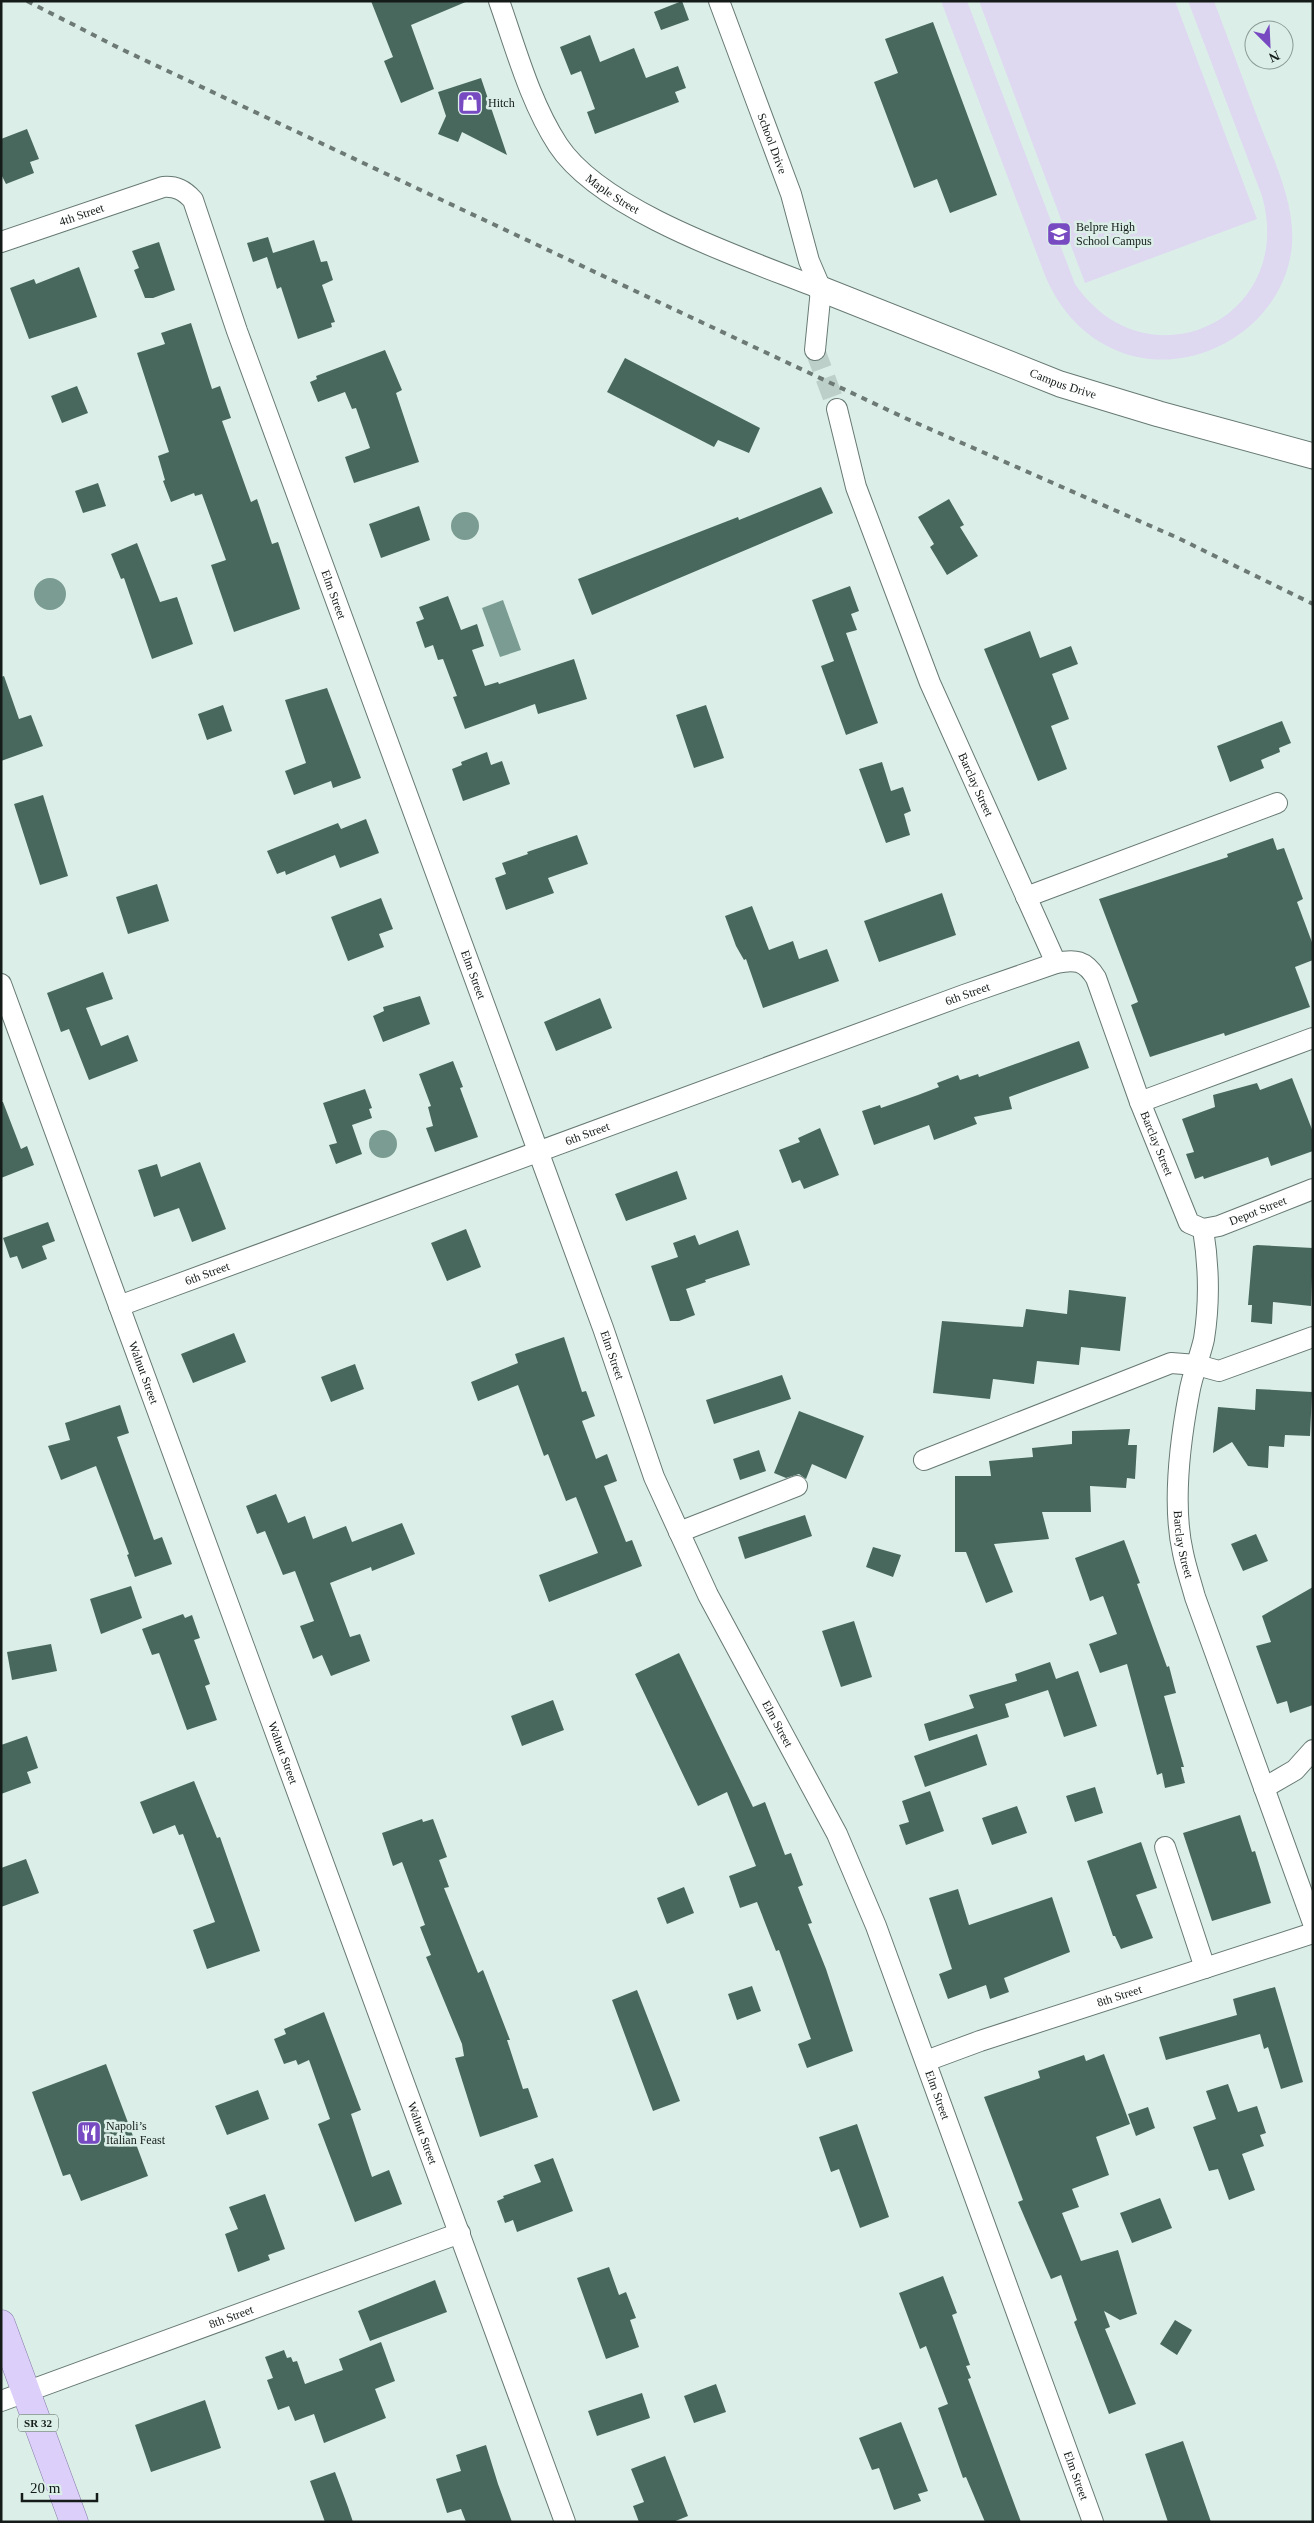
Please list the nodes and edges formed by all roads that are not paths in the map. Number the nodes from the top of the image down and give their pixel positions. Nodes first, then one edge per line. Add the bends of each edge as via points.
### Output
1 (499, 1) edge
2 (719, 1) edge
3 (162, 187) joint
4 (1, 242) edge
5 (821, 289) junction
6 (815, 350) tunnel mouth
7 (837, 409) tunnel mouth
8 (1313, 456) edge
9 (1277, 803) dead end
10 (1026, 897) junction
11 (1056, 963) junction
12 (1, 984) edge
13 (1313, 1038) edge
14 (1140, 1102) junction
15 (537, 1152) junction
16 (1313, 1190) edge
17 (1203, 1229) junction
18 (119, 1306) junction
19 (1313, 1337) edge
20 (1197, 1365) junction
21 (924, 1460) dead end
22 (797, 1486) dead end
23 (679, 1532) junction
24 (1313, 1750) edge
25 (1264, 1788) junction
26 (1165, 1847) dead end
27 (1313, 1923) edge
28 (1313, 1933) edge
29 (1205, 1968) junction
30 (926, 2061) junction
31 (460, 2233) junction
32 (1, 2324) edge
33 (26, 2390) junction
34 (1, 2401) edge
35 (74, 2522) edge
36 (566, 2522) edge
37 (1093, 2522) edge

1 - 5 street, Maple Street via 547,126 559,147 596,186 654,219
2 - 5 street, School Drive via 791,194 809,260
3 - 4 street, 4th Street
3 - 15 street, Elm Street via 174,186 193,200 237,331
5 - 6 street
5 - 8 street, Campus Drive via 1060,384
7 - 10 street, Barclay Street via 856,486 930,683
9 - 10 street
10 - 11 street, Barclay Street
11 - 14 street, Barclay Street via 1078,960 1090,968
11 - 15 street, 6th Street
12 - 18 street, Walnut Street
13 - 14 street
14 - 17 street, Barclay Street via 1185,1216
15 - 18 street, 6th Street
15 - 23 street, Elm Street via 654,1477
16 - 17 street, Depot Street via 1219,1226
17 - 20 street, Barclay Street via 1210,1292 1204,1340
18 - 31 street, Walnut Street
19 - 20 street via 1219,1372
20 - 21 street via 1171,1363
20 - 25 street, Barclay Street via 1189,1393 1178,1475 1178,1517 1183,1552 1195,1597
22 - 23 street
23 - 30 street, Elm Street via 749,1675 837,1834 892,1966
24 - 25 street via 1295,1770
25 - 27 street, Barclay Street
26 - 29 street
28 - 29 street, 8th Street
29 - 30 street, 8th Street
30 - 37 street, Elm Street
31 - 33 street, 8th Street
31 - 36 street, Walnut Street
32 - 33 main road, SR 32
33 - 34 street, 8th Street
33 - 35 main road, SR 32

